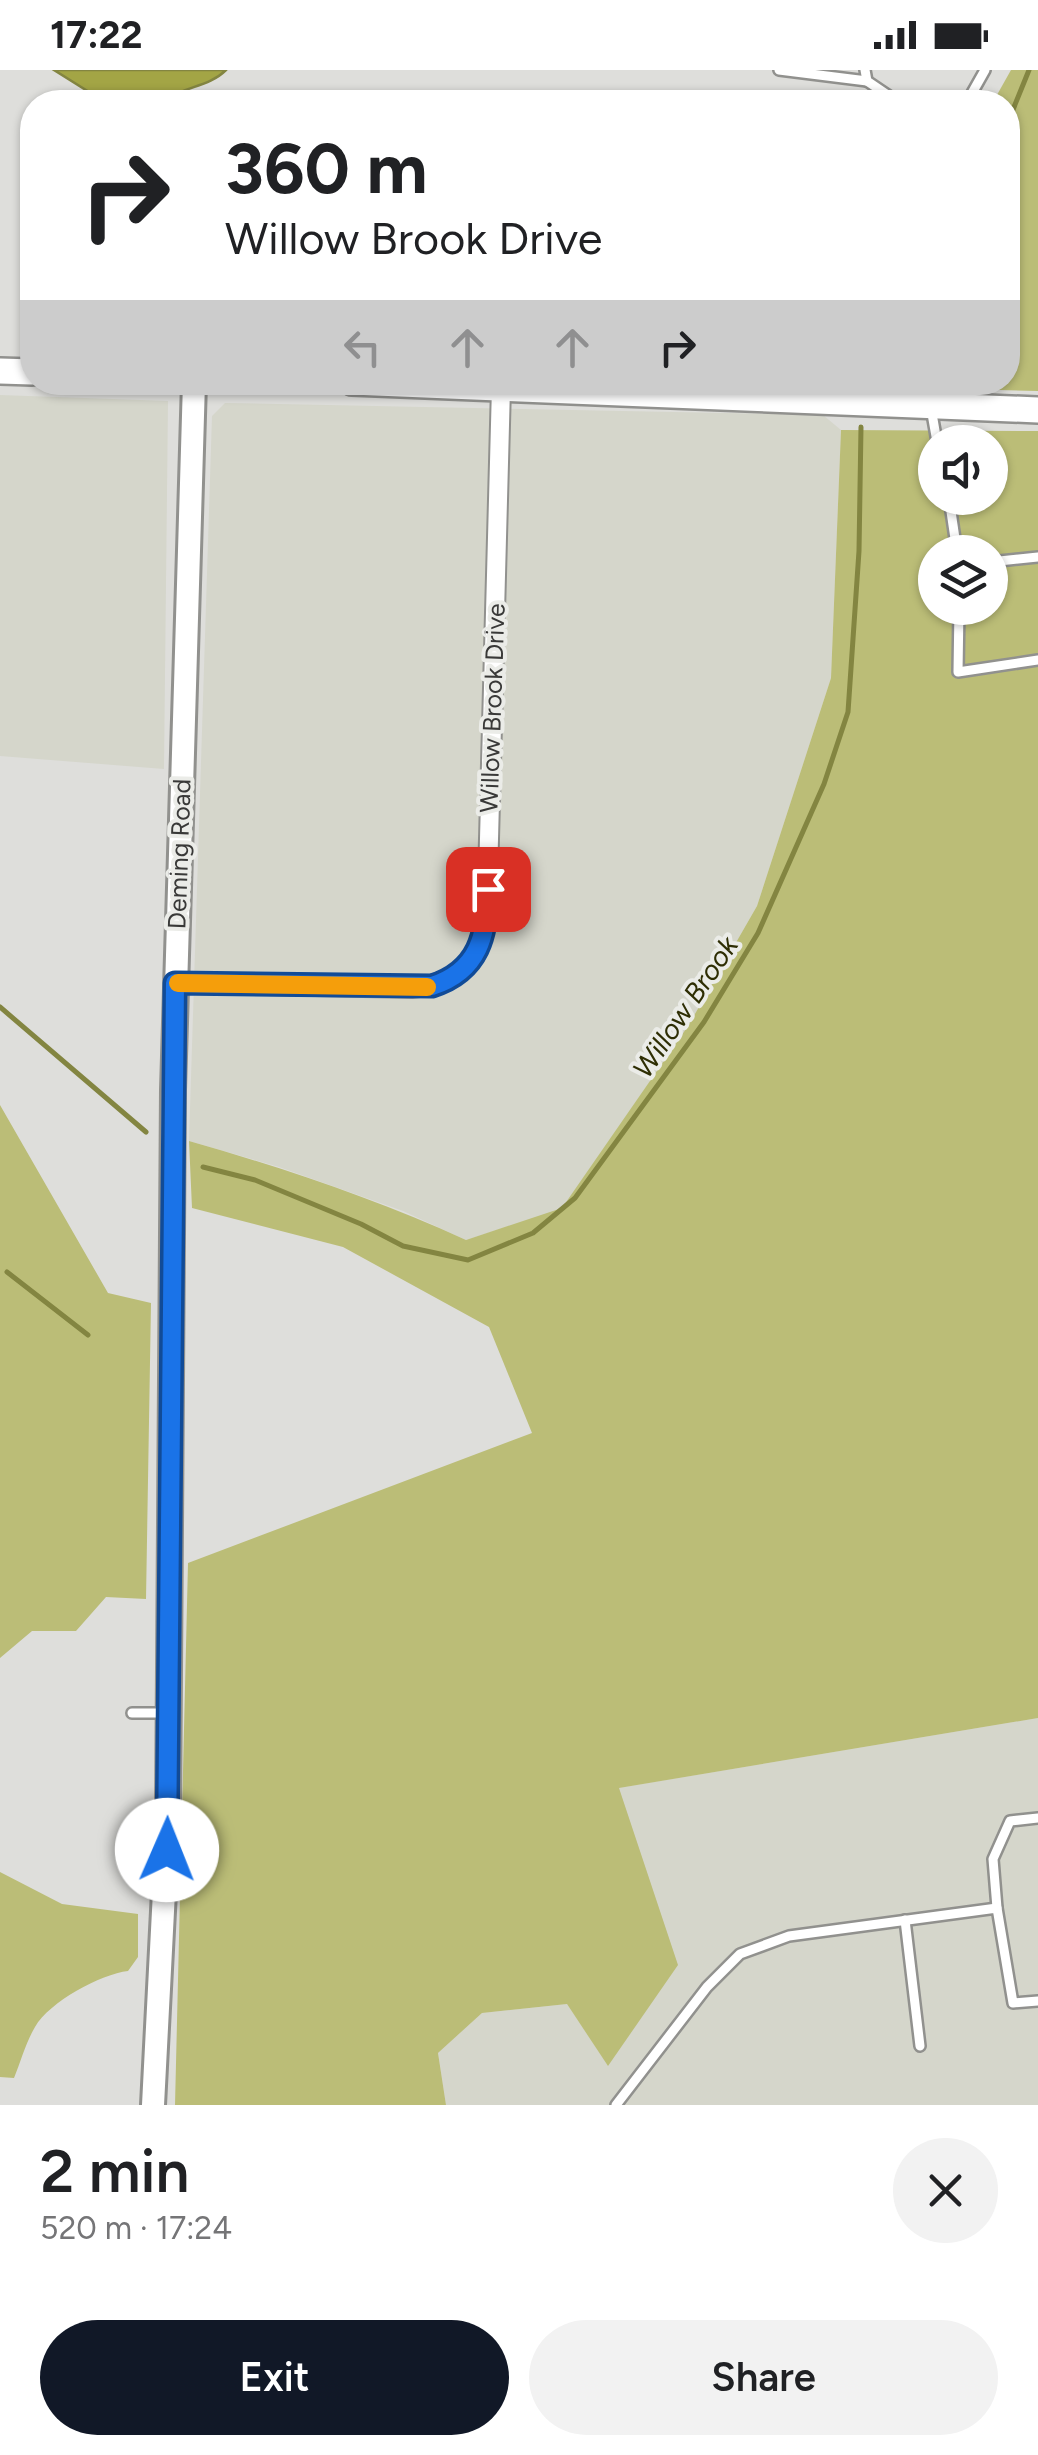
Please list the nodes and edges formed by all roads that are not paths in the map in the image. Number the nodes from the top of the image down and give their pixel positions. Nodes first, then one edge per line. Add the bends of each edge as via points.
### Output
1 (779, 70) edge
2 (866, 76) edge
3 (194, 395) edge
4 (501, 395) edge
5 (846, 395) edge
6 (930, 405) junction
7 (1038, 410) edge
8 (934, 425) edge
9 (1038, 557) edge
10 (1008, 560) edge
11 (959, 625) edge
12 (1038, 660) edge
13 (175, 983) junction
14 (132, 1713) dead end
15 (168, 1713) junction
16 (1038, 1818) edge
17 (998, 1908) junction
18 (905, 1920) junction
19 (1038, 2001) edge
20 (920, 2046) dead end
21 (153, 2105) edge
22 (616, 2105) edge

1 - 2 lane
3 - 13 street, Deming Road
4 - 13 street, Willow Brook Drive via 487,914 478,953 449,981 412,988
5 - 6 main road
6 - 7 main road
6 - 8 lane
9 - 10 lane
11 - 12 lane via 958,672
13 - 15 street, Deming Road
14 - 15 lane
15 - 21 street, Deming Road
16 - 17 lane via 1010,1821 993,1858
17 - 18 lane
17 - 19 lane via 1013,2004
18 - 20 lane
18 - 22 lane via 789,1936 740,1954

